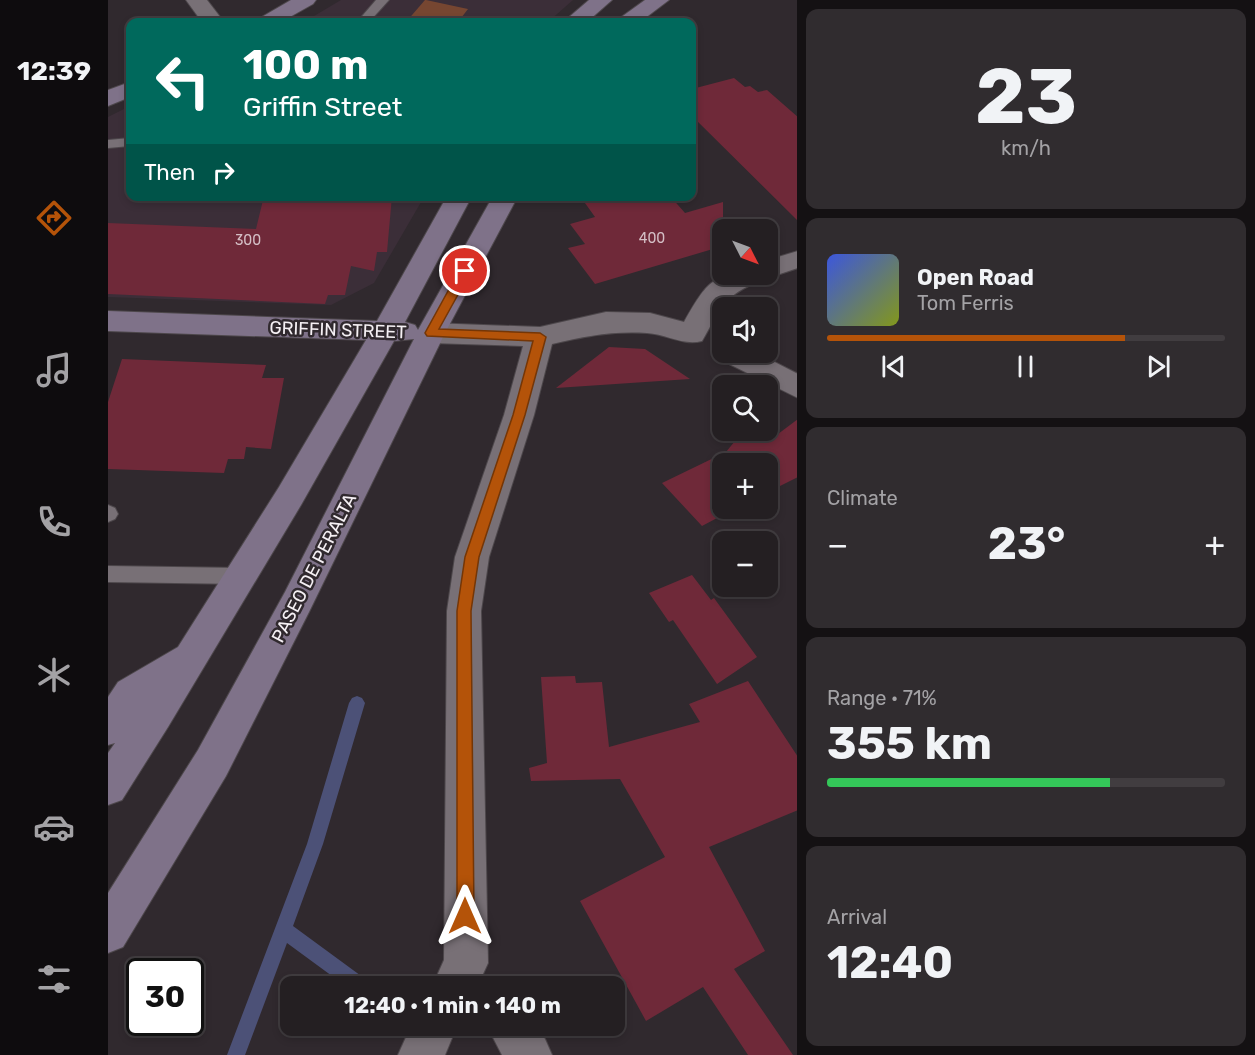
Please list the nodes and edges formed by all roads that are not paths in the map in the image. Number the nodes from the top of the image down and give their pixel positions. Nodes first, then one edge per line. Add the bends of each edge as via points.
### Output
1 (196, 0) edge
2 (306, 0) edge
3 (384, 0) edge
4 (602, 0) edge
5 (658, 0) edge
6 (210, 18) edge
7 (274, 18) edge
8 (367, 18) edge
9 (580, 18) edge
10 (633, 18) edge
11 (126, 91) edge
12 (108, 99) edge
13 (126, 142) edge
14 (108, 144) edge
15 (457, 201) edge
16 (503, 201) edge
17 (797, 259) edge
18 (778, 265) edge
19 (727, 285) edge
20 (108, 321) edge
21 (387, 332) junction
22 (431, 333) junction
23 (692, 334) junction
24 (540, 337) junction
25 (712, 344) edge
26 (751, 363) edge
27 (797, 386) edge
28 (108, 574) edge
29 (241, 576) junction
30 (194, 654) junction
31 (108, 728) edge
32 (108, 787) edge
33 (108, 932) edge
34 (467, 976) edge
35 (430, 1036) edge
36 (516, 1036) edge
37 (421, 1055) edge
38 (529, 1055) edge

1 - 6 street
2 - 7 main road
3 - 8 lane
4 - 9 main road
5 - 10 main road
11 - 12 main road
13 - 14 lane
15 - 21 main road
16 - 22 main road, PASEO DE PERALTA
17 - 18 street
19 - 23 street via 712,295
20 - 21 main road, GRIFFIN STREET
21 - 22 main road, GRIFFIN STREET
21 - 29 main road
22 - 24 street, GRIFFIN STREET
22 - 33 main road, PASEO DE PERALTA via 212,763
23 - 24 street, GRIFFIN STREET via 650,323 606,322
23 - 25 street, GRIFFIN STREET
24 - 34 street via 472,557 464,611
26 - 27 street
28 - 29 lane
29 - 30 main road
30 - 31 main road via 131,694
30 - 32 main road
35 - 37 street
36 - 38 street

